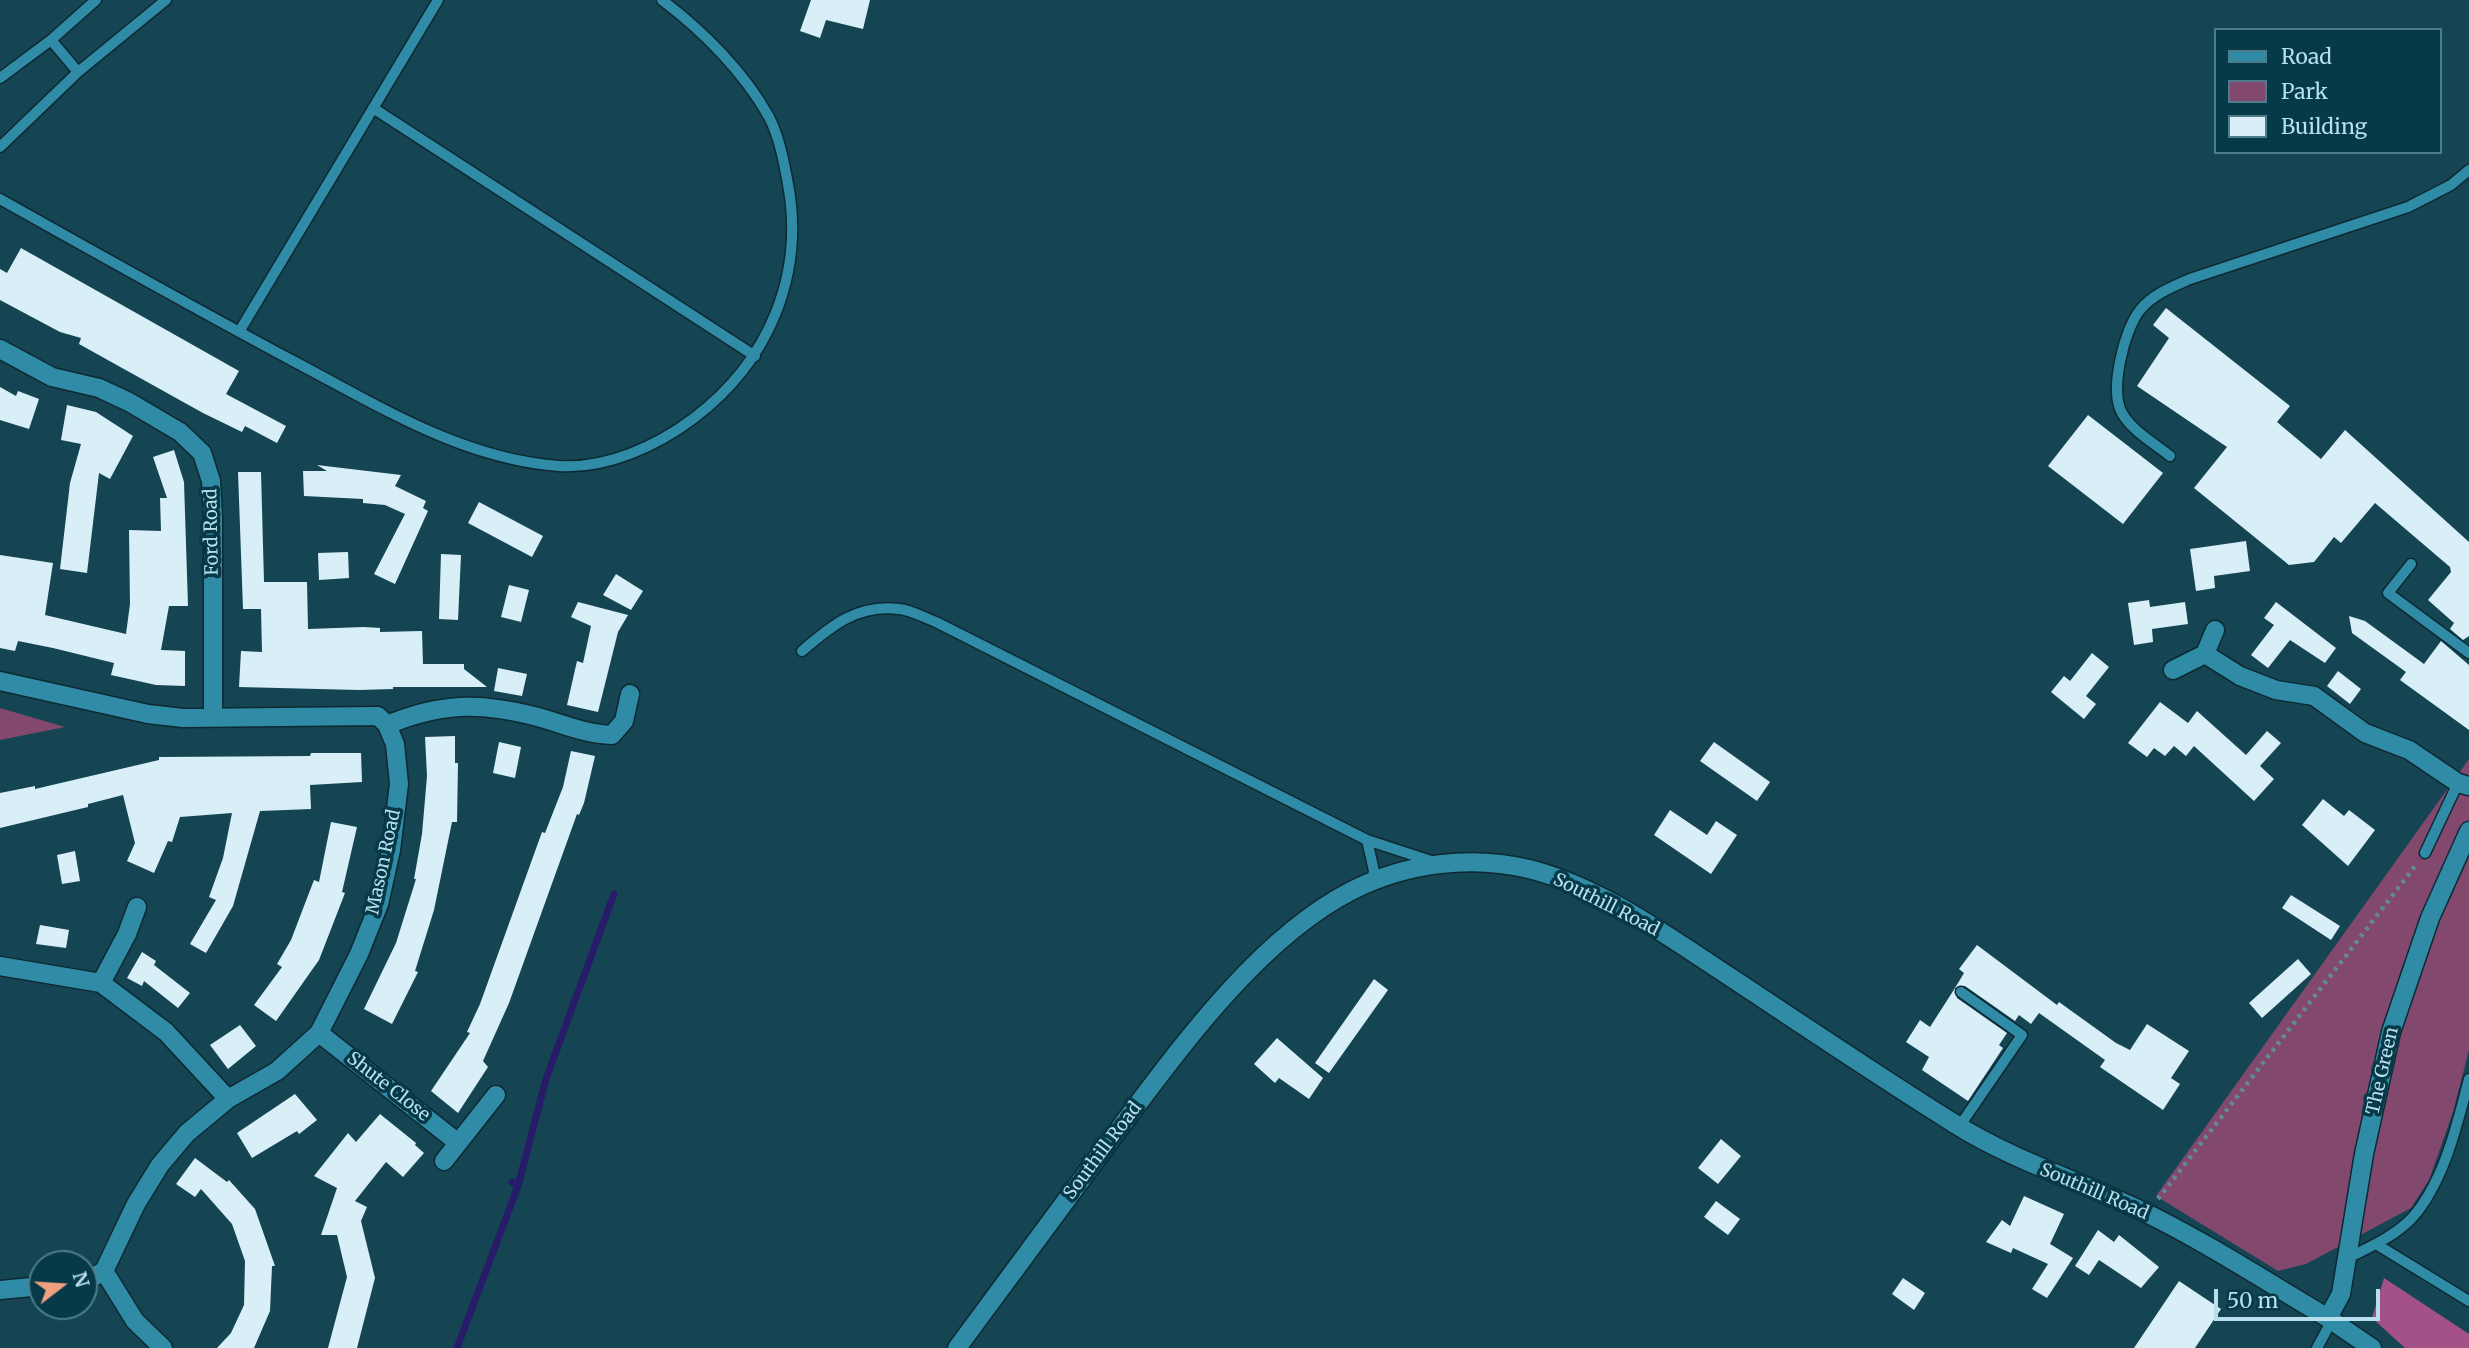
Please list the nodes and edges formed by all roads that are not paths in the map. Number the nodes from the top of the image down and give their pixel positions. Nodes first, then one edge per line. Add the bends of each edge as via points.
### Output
1 (96, 0) edge
2 (166, 0) edge
3 (438, 0) edge
4 (662, 0) edge
5 (51, 40) junction
6 (78, 72) junction
7 (0, 78) edge
8 (373, 108) junction
9 (0, 146) edge
10 (2469, 170) edge
11 (0, 199) edge
12 (239, 332) junction
13 (0, 349) edge
14 (755, 356) junction
15 (2170, 456) dead end
16 (2411, 564) dead end
17 (2215, 630) dead end
18 (802, 651) dead end
19 (2469, 653) edge
20 (2204, 654) junction
21 (2173, 670) dead end
22 (0, 681) edge
23 (630, 694) dead end
24 (213, 717) junction
25 (387, 724) junction
26 (2464, 785) edge
27 (2469, 831) edge
28 (1367, 840) junction
29 (2425, 853) road end
30 (1441, 864) junction
31 (1372, 883) junction
32 (138, 907) dead end
33 (0, 966) edge
34 (101, 983) junction
35 (1961, 992) dead end
36 (319, 1032) junction
37 (2469, 1079) edge
38 (496, 1095) dead end
39 (228, 1099) junction
40 (1959, 1126) junction
41 (457, 1142) junction
42 (444, 1161) dead end
43 (2376, 1244) junction
44 (2348, 1258) junction
45 (104, 1270) junction
46 (98, 1274) edge
47 (28, 1287) edge
48 (0, 1290) edge
49 (2469, 1301) edge
50 (2330, 1319) junction
51 (163, 1348) edge
52 (957, 1348) edge
53 (2317, 1348) edge
54 (2372, 1348) edge

1 - 5 lane
2 - 6 lane
3 - 8 lane
4 - 14 lane via 712,44 745,82 770,119 785,164 792,206 788,281
5 - 6 lane
5 - 7 lane
6 - 9 lane
8 - 12 lane
8 - 14 lane
10 - 15 lane via 2408,207 2190,279 2161,291 2139,311 2115,381 2116,398 2134,427
11 - 12 lane
12 - 14 lane via 458,444 503,458 562,466 606,462 676,432 731,386
13 - 24 street, Ford Road via 52,377 99,388 129,402 180,432 202,453 211,481 214,517
16 - 19 lane via 2388,593
17 - 20 street
18 - 28 lane via 837,620 866,611 900,609 936,622
20 - 21 street
20 - 26 street via 2240,676 2276,690 2314,696 2365,733 2409,750
22 - 24 street via 148,714
23 - 25 street via 624,721 612,735 590,734 535,716 475,705 424,710
24 - 25 street via 364,714 378,716
25 - 36 street, Mason Road via 395,744 399,785 379,904
26 - 29 lane
27 - 44 street, The Green via 2430,918 2390,1032
28 - 30 lane
28 - 31 lane
30 - 31 street, Southill Road
30 - 40 street, Southill Road via 1487,861 1572,884 1664,934
31 - 52 street, Southill Road via 1304,922 1229,989
32 - 34 street
33 - 34 street
34 - 39 street via 166,1032
35 - 40 lane via 2022,1035
36 - 39 street, Mason Road via 277,1071
36 - 41 street, Shute Close
37 - 43 lane via 2435,1182 2412,1218
38 - 41 street
39 - 45 street, Mason Road via 187,1133 160,1165
40 - 50 street, Southill Road via 2031,1165 2147,1213
41 - 42 street
43 - 44 lane
43 - 49 lane
44 - 50 street, The Green
45 - 46 street
45 - 51 street via 135,1321
47 - 48 street
50 - 53 lane
50 - 54 street, Southill Road

